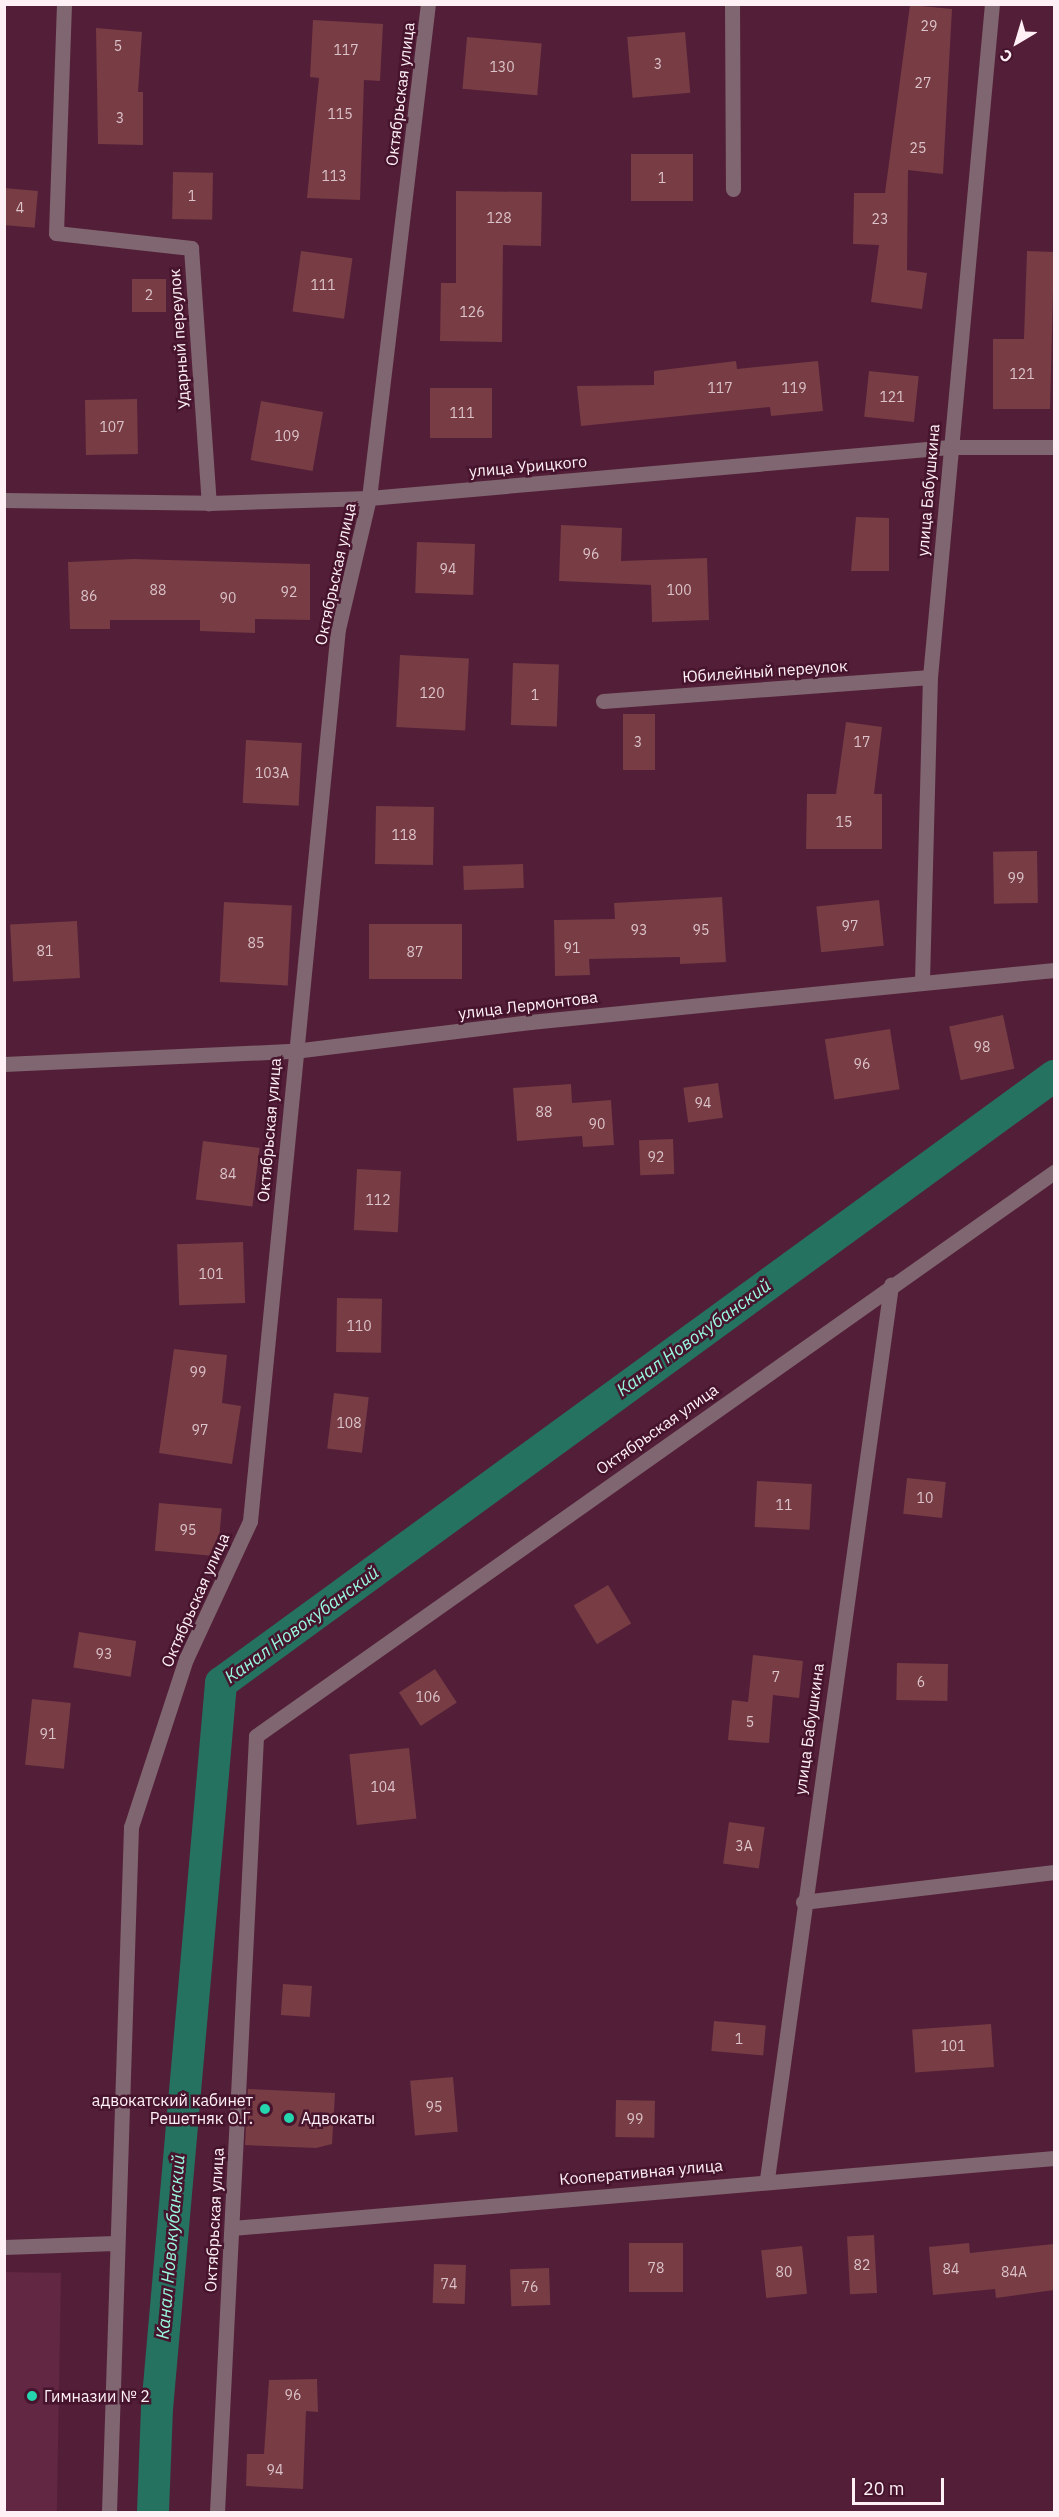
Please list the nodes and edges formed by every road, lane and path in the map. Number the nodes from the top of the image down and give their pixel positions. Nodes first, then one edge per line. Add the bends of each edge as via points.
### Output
1 (64, 4) edge
2 (428, 4) edge
3 (732, 4) edge
4 (992, 4) edge
5 (733, 189) dead end
6 (950, 447) junction
7 (1054, 447) edge
8 (369, 498) junction
9 (4, 500) edge
10 (209, 503) junction
11 (930, 677) junction
12 (603, 701) dead end
13 (1054, 970) edge
14 (922, 981) junction
15 (294, 1052) junction
16 (4, 1064) edge
17 (1054, 1172) edge
18 (891, 1285) junction
19 (1054, 1872) edge
20 (803, 1902) junction
21 (1054, 2158) edge
22 (767, 2179) junction
23 (232, 2228) junction
24 (115, 2243) junction
25 (4, 2247) edge
26 (109, 2512) edge
27 (217, 2512) edge

1 - 10 street, Ударный переулок via 56,232 191,248
2 - 8 street, Октябрьская улица
3 - 5 street
4 - 6 street, улица Бабушкина
6 - 7 street, улица Урицкого
6 - 8 street, улица Урицкого
6 - 11 street, улица Бабушкина
8 - 10 street, улица Урицкого
8 - 15 street, Октябрьская улица via 338,628
9 - 10 street, улица Урицкого
11 - 12 street, Юбилейный переулок
11 - 14 street, улица Бабушкина
13 - 14 street, улица Лермонтова
14 - 15 street, улица Лермонтова
15 - 16 street, улица Лермонтова
15 - 24 street, Октябрьская улица via 250,1521 186,1659 131,1827
17 - 18 street
18 - 20 street, улица Бабушкина
18 - 23 street, Октябрьская улица via 256,1736
19 - 20 street
20 - 22 street, улица Бабушкина
21 - 22 street, Кооперативная улица
22 - 23 street, Кооперативная улица
23 - 27 street, Октябрьская улица
24 - 25 street
24 - 26 street, Октябрьская улица

